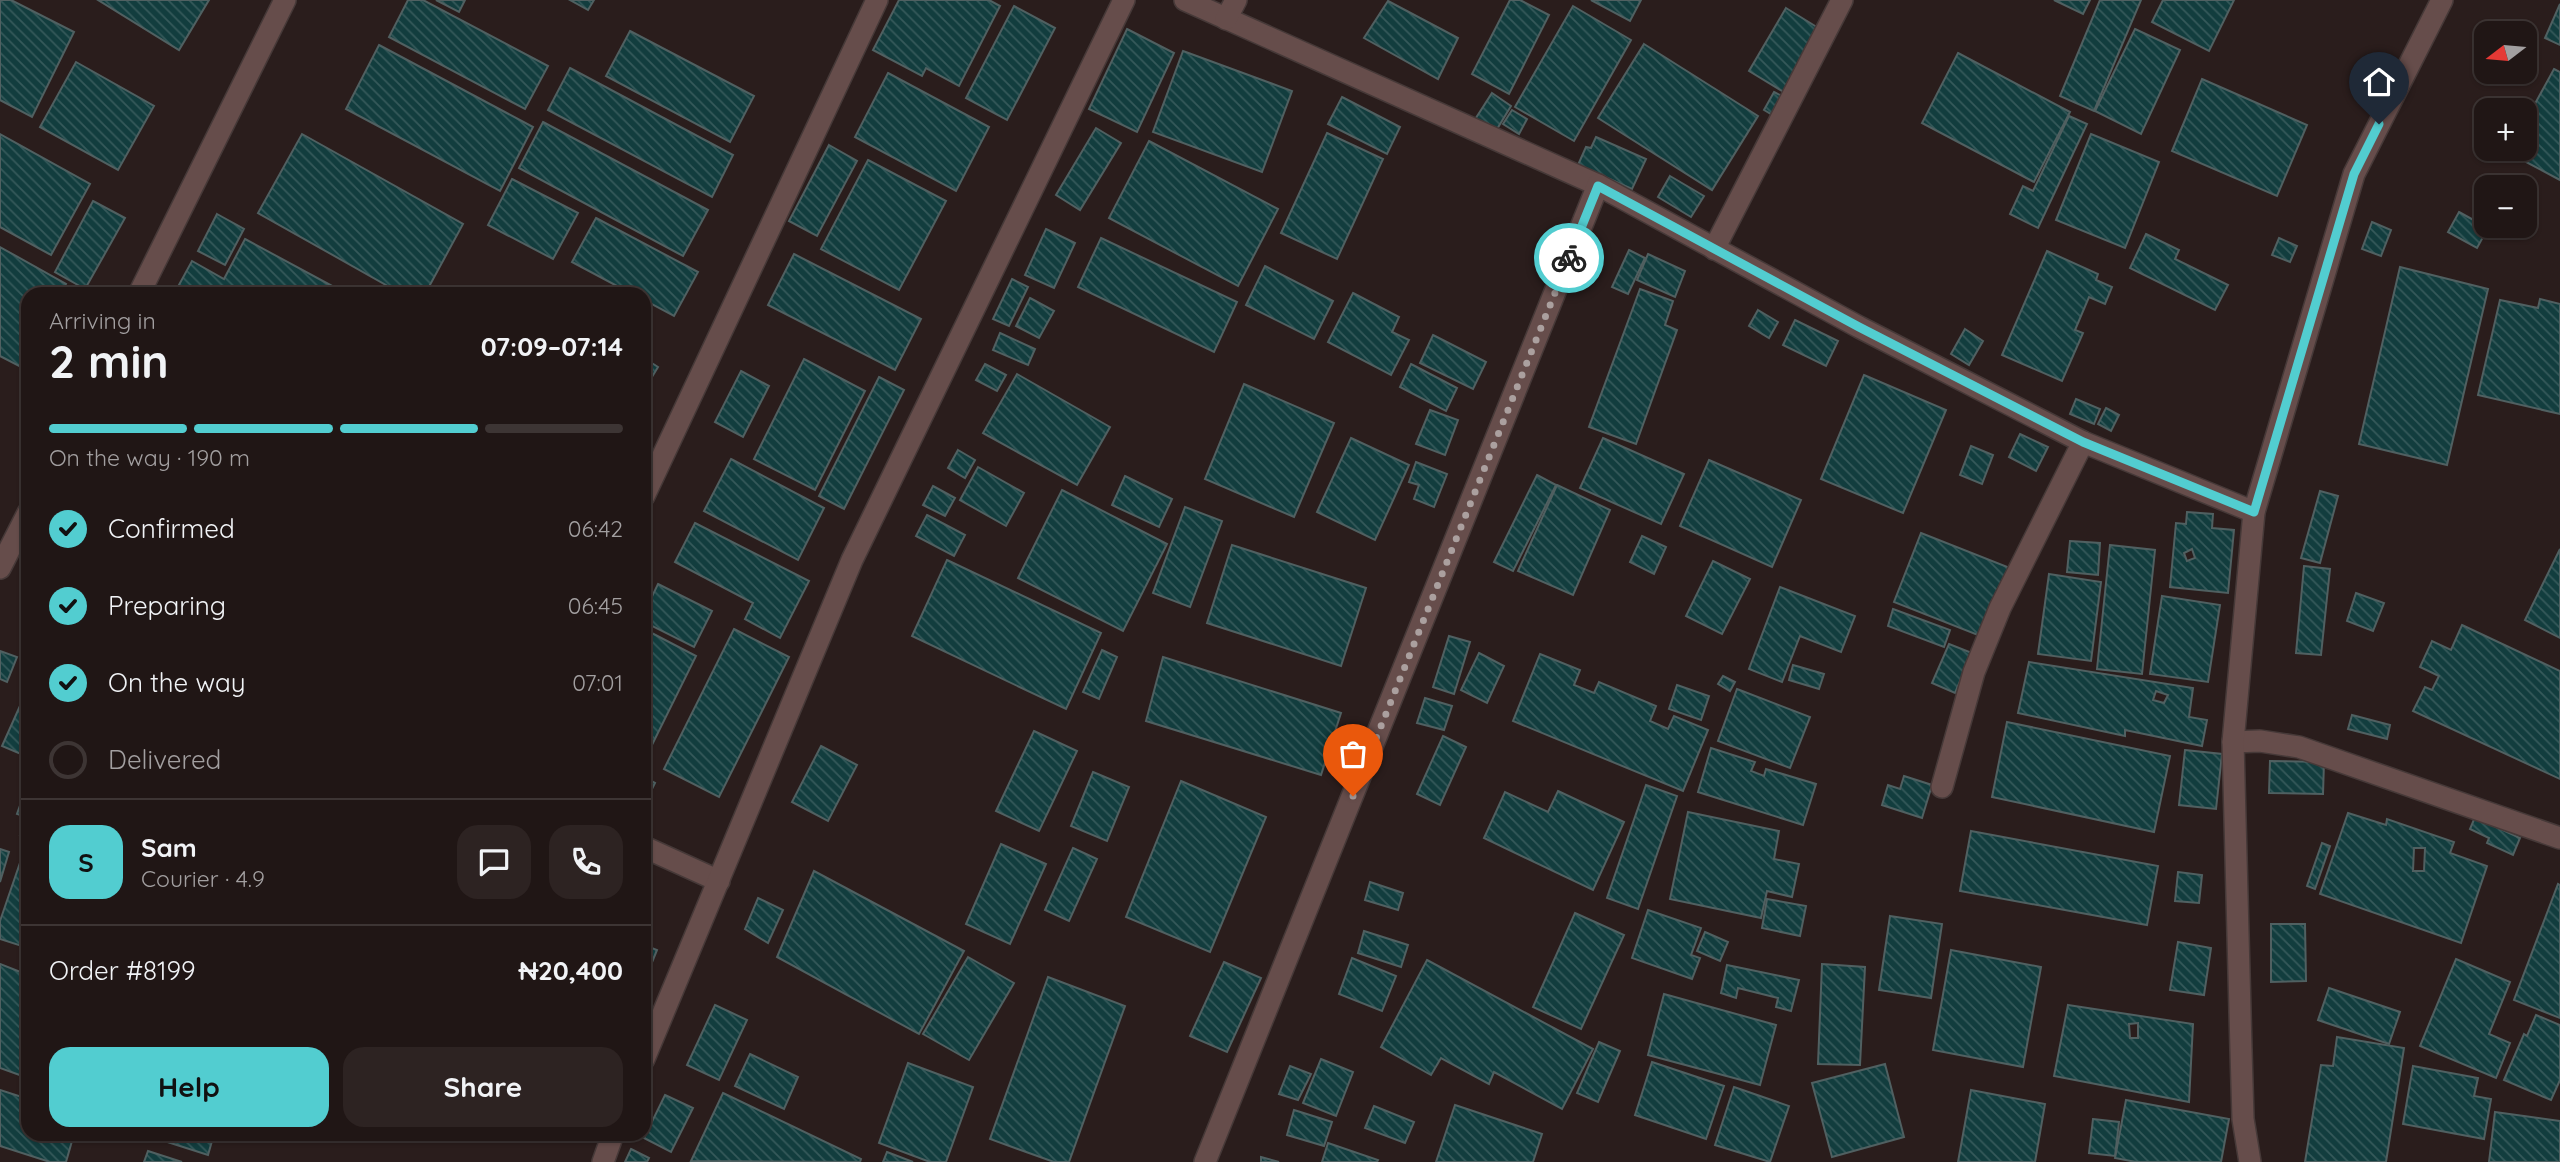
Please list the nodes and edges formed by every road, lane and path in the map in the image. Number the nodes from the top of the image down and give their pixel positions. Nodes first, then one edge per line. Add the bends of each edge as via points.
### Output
1 (285, 0) edge
2 (877, 0) edge
3 (1124, 0) edge
4 (1185, 0) edge
5 (1842, 0) edge
6 (2442, 0) edge
7 (1231, 9) edge
8 (1598, 186) junction
9 (1714, 249) junction
10 (142, 287) edge
11 (2083, 442) junction
12 (651, 481) edge
13 (2254, 512) junction
14 (21, 527) edge
15 (0, 568) edge
16 (2233, 742) junction
17 (1942, 787) dead end
18 (2560, 838) edge
19 (651, 851) edge
20 (719, 881) junction
21 (651, 1042) edge
22 (610, 1141) edge
23 (603, 1162) edge
24 (1205, 1162) edge
25 (2250, 1162) edge

1 - 10 street
2 - 12 street
3 - 20 street via 852,560
4 - 7 street
5 - 9 street
6 - 13 street via 2354,174
7 - 8 street
8 - 9 street
8 - 24 street
9 - 11 street
11 - 13 street
11 - 17 street via 2000,608 1974,672
13 - 16 street
14 - 15 street
16 - 18 street via 2299,747
16 - 25 street via 2241,1050
19 - 20 street
20 - 21 street
22 - 23 street

